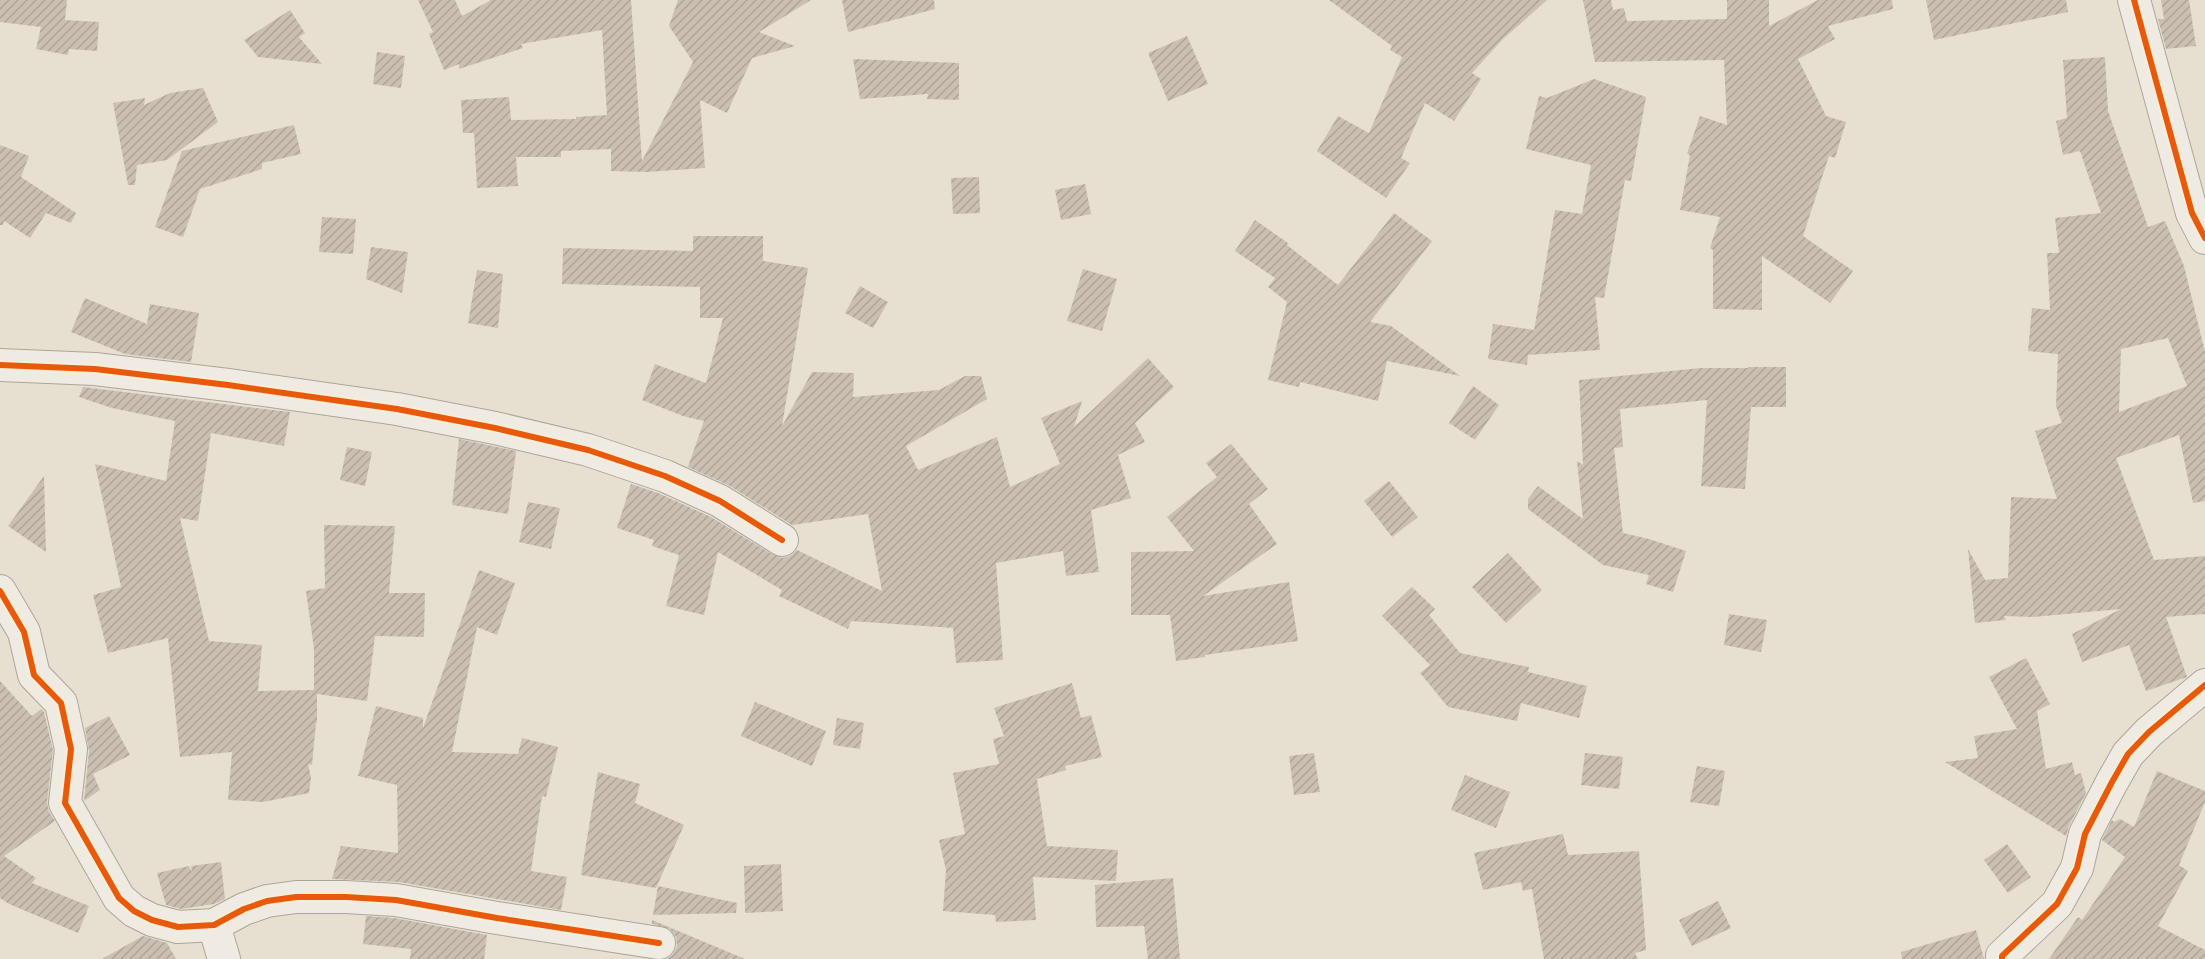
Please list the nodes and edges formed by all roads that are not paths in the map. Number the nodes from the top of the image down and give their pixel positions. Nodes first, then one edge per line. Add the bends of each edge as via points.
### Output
1 (2134, 0) edge
2 (2205, 238) edge
3 (0, 364) edge
4 (782, 540) dead end
5 (0, 591) edge
6 (2205, 685) edge
7 (214, 925) junction
8 (658, 943) dead end
9 (224, 959) edge
10 (2002, 959) edge

1 - 2 street via 2192,213
3 - 4 street via 95,369 228,385 397,409 495,428 588,450 665,476 720,501
5 - 7 street via 24,632 34,675 60,703 71,749 64,802 119,898 152,920 178,927
6 - 10 street via 2128,754 2085,834 2077,868 2057,904
7 - 8 street via 267,901 346,897 396,900
7 - 9 street

